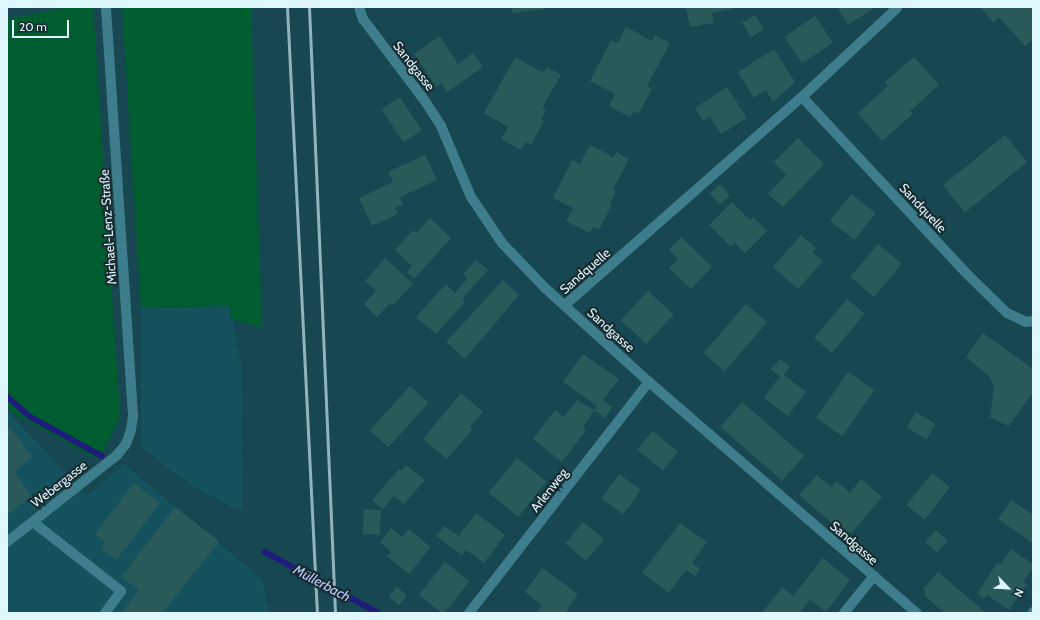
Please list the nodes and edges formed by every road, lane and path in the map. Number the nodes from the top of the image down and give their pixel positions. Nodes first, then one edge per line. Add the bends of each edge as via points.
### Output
1 (106, 7) edge
2 (359, 7) edge
3 (897, 8) edge
4 (802, 97) junction
5 (565, 305) junction
6 (1033, 321) edge
7 (649, 382) junction
8 (126, 444) joint
9 (33, 522) junction
10 (7, 542) edge
11 (874, 576) junction
12 (105, 613) edge
13 (469, 613) edge
14 (844, 613) edge
15 (917, 613) edge

1 - 8 street, Michael-Lenz-Straße via 133,415
2 - 5 street, Sandgasse via 363,19 441,126 464,183 492,231
3 - 4 street, Sandquelle
4 - 5 street, Sandquelle
4 - 6 street, Sandquelle via 965,272 1007,313 1026,322
5 - 7 street, Sandgasse
7 - 11 street, Sandgasse
7 - 13 street, Arlenweg
8 - 9 street, Webergasse via 104,466
9 - 10 street, Webergasse
9 - 12 street via 121,591
11 - 14 street
11 - 15 street, Sandgasse

